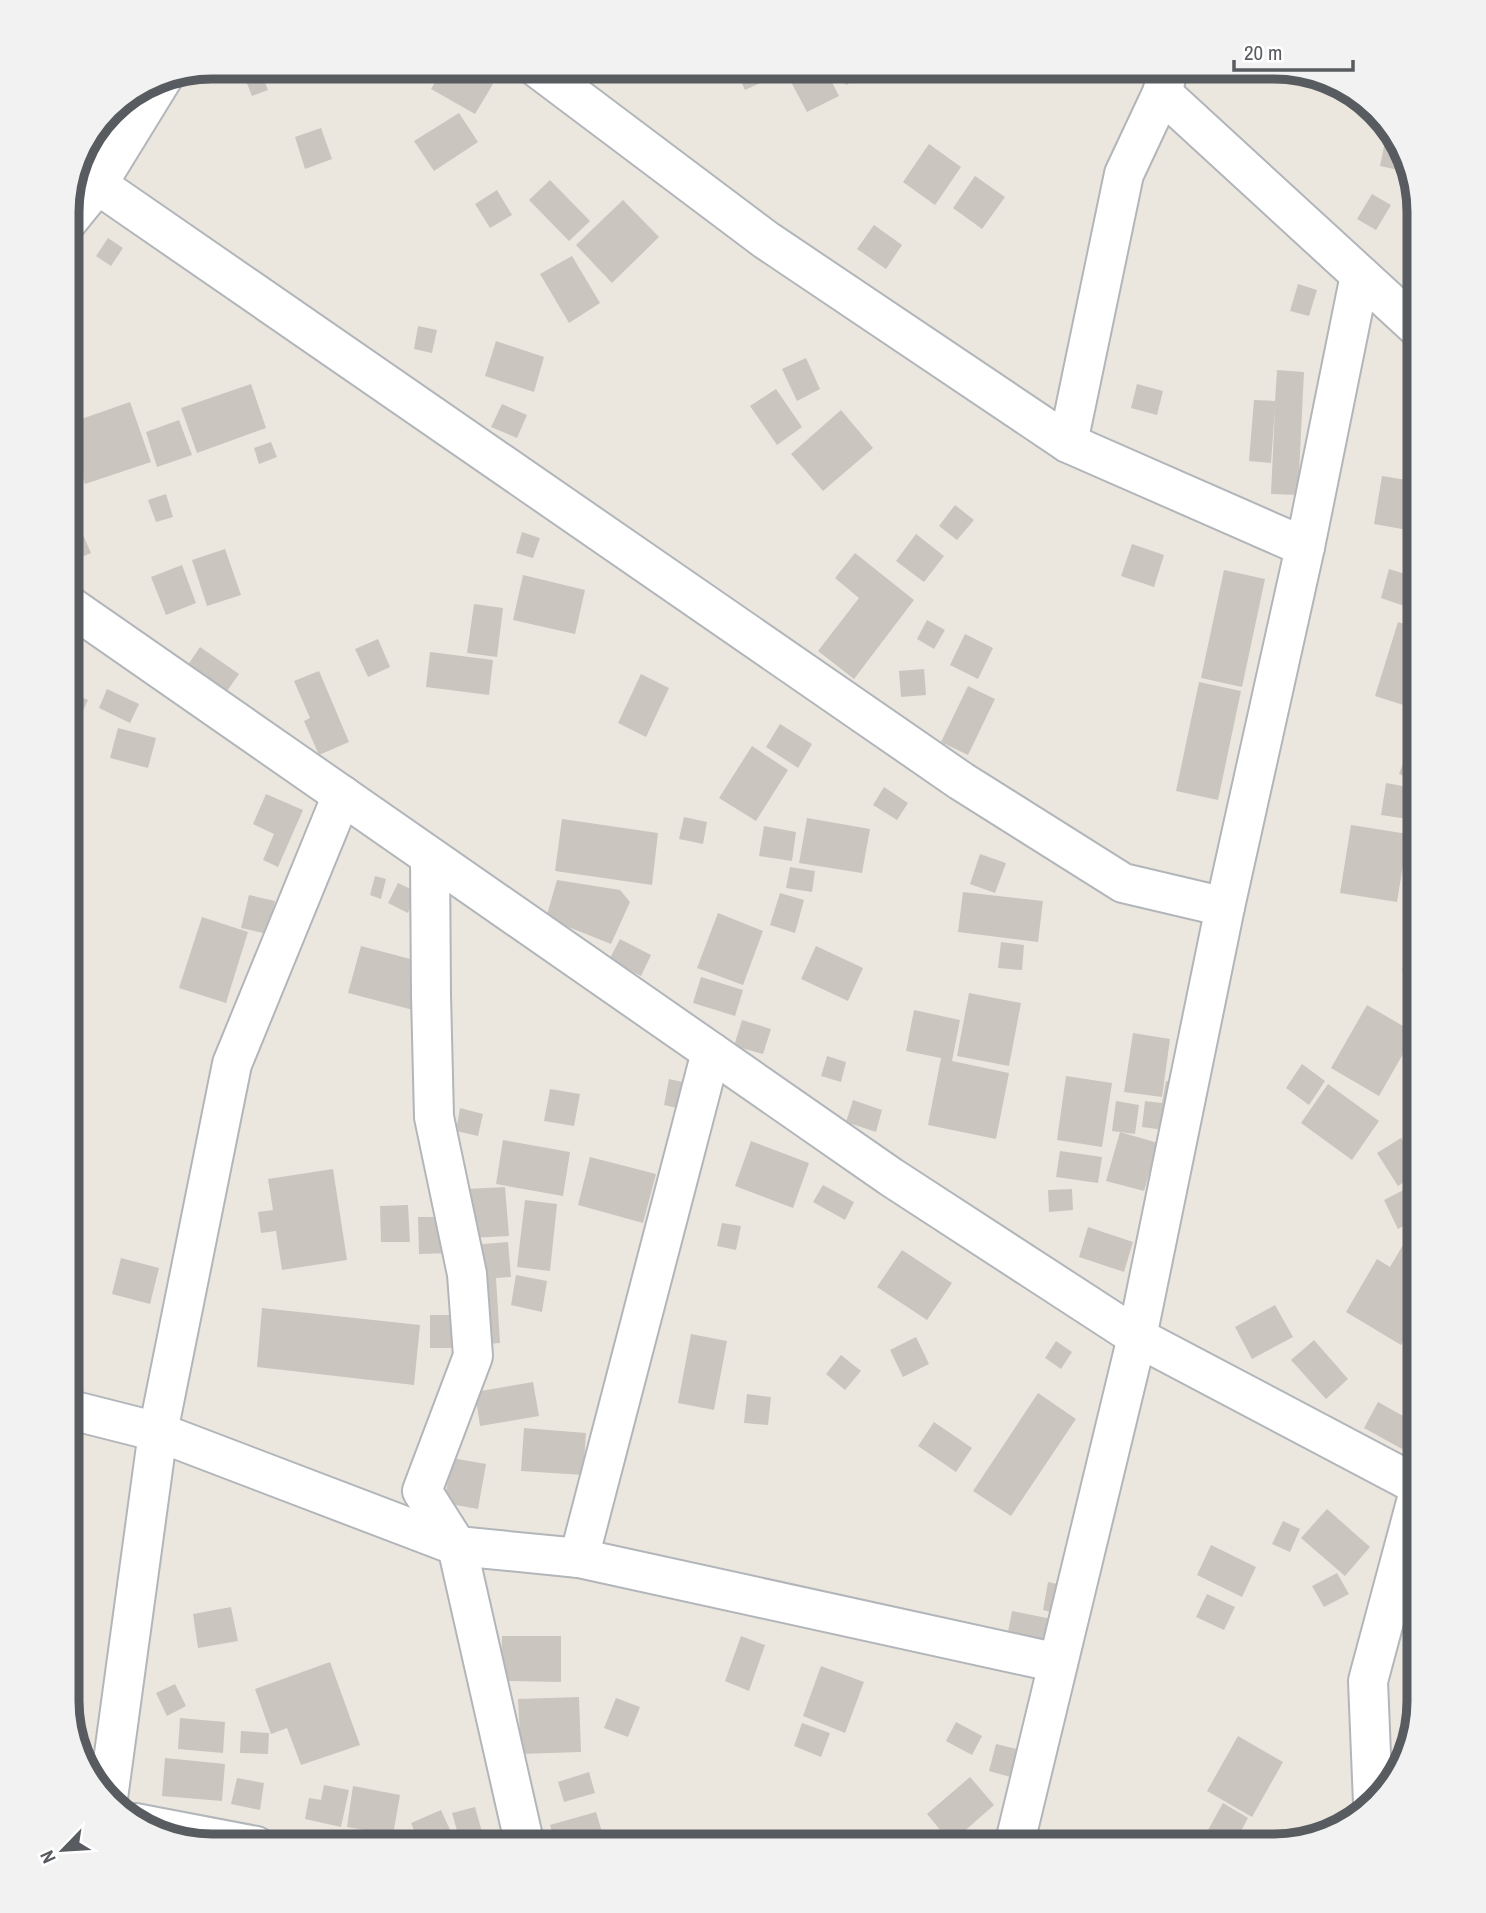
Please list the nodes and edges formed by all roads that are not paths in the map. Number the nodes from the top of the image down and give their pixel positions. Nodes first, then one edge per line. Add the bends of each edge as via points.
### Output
1 (552, 79) edge
2 (1165, 80) edge
3 (150, 95) edge
4 (86, 177) edge
5 (1360, 275) junction
6 (1407, 318) edge
7 (1068, 443) junction
8 (1305, 547) junction
9 (79, 612) edge
10 (342, 795) junction
11 (430, 856) junction
12 (1225, 907) junction
13 (711, 1052) junction
14 (1137, 1337) junction
15 (79, 1412) edge
16 (158, 1432) junction
17 (1407, 1483) edge
18 (1407, 1534) edge
19 (457, 1546) junction
20 (579, 1558) junction
21 (1058, 1663) junction
22 (110, 1786) edge
23 (1372, 1790) edge
24 (522, 1834) edge
25 (1017, 1834) edge

1 - 7 street via 766,240
2 - 5 street
2 - 7 street via 1124,174
3 - 4 street
4 - 12 street via 961,780 1123,883
5 - 6 street
5 - 8 street
7 - 8 street
8 - 12 street
9 - 10 street
10 - 11 street
10 - 16 street via 232,1064
11 - 13 street
11 - 19 street via 434,1117 467,1274 473,1356 422,1491
12 - 14 street
13 - 14 street via 891,1177
13 - 20 street
14 - 17 street
14 - 21 street
15 - 16 street
16 - 19 street
16 - 22 street
18 - 23 street via 1368,1681
19 - 20 street
19 - 24 street
20 - 21 street
21 - 25 street

